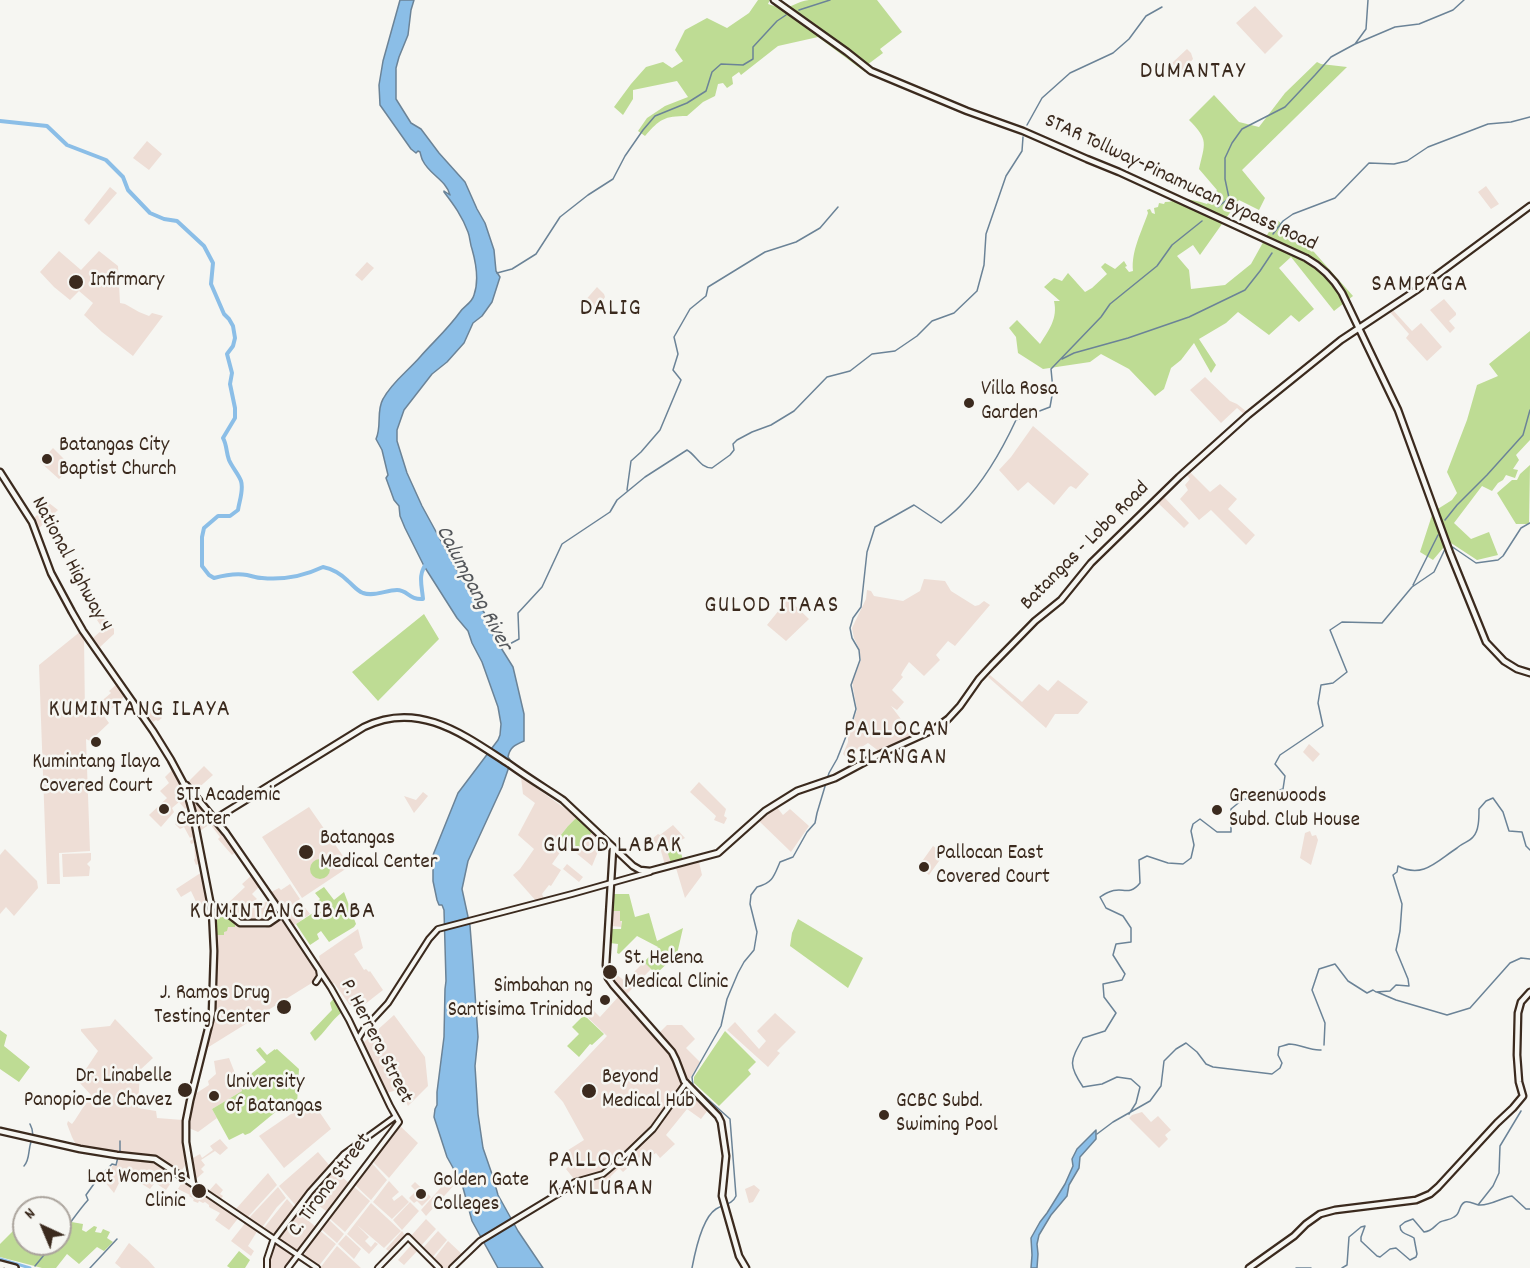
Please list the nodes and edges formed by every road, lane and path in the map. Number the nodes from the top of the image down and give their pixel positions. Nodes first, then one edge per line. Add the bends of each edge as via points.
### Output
1 (774, 0) edge
2 (1530, 206) edge
3 (1359, 328) junction
4 (0, 472) edge
5 (1530, 673) edge
6 (189, 792) junction
7 (215, 819) junction
8 (613, 849) junction
9 (650, 872) junction
10 (610, 884) junction
11 (211, 905) junction
12 (282, 914) junction
13 (319, 969) junction
14 (316, 982) dead end
15 (1530, 992) edge
16 (357, 1037) junction
17 (686, 1083) junction
18 (395, 1117) junction
19 (399, 1122) joint
20 (0, 1131) edge
21 (190, 1164) junction
22 (180, 1174) junction
23 (193, 1184) junction
24 (274, 1239) junction
25 (297, 1255) junction
26 (0, 1266) edge
27 (15, 1268) edge
28 (267, 1268) edge
29 (288, 1268) edge
30 (317, 1268) edge
31 (378, 1268) edge
32 (439, 1268) edge
33 (452, 1268) edge
34 (746, 1268) edge
35 (1250, 1268) edge

1 - 3 main road, STAR Tollway-Pinamucan Bypass Road via 871,71 1119,171 1312,261 1335,282
2 - 3 main road, Batangas - Lobo Road
3 - 5 main road, STAR Tollway-Pinamucan Bypass Road via 1398,410 1486,642 1504,661
3 - 9 main road, Batangas - Lobo Road via 1248,415 1179,477 1091,563 1059,602 990,666 945,721 845,774 801,789 771,807 718,853
4 - 6 main road, National Highway 4 via 32,522 51,573 81,628 153,731
6 - 7 main road, National Highway 4
6 - 11 main road
7 - 8 main road via 360,729 384,718 414,717 463,735 568,803
7 - 12 main road, National Highway 4
8 - 9 main road via 633,866
8 - 10 main road
9 - 10 main road
10 - 16 main road via 439,930 429,939 384,1009
10 - 17 main road via 608,978 672,1052
11 - 12 main road via 240,923 268,923
11 - 21 main road via 213,1009 187,1115
12 - 13 main road, P. Herrera Street
13 - 14 main road
13 - 16 main road, P. Herrera Street
15 - 35 main road via 1518,1013 1519,1082 1523,1096 1430,1194 1409,1202 1320,1214
16 - 18 main road, P. Herrera Street
17 - 33 main road via 653,1129 601,1175 575,1182 480,1240
17 - 34 main road via 721,1122 726,1156 723,1202
18 - 19 main road, P. Herrera Street
18 - 24 main road via 338,1160
19 - 25 main road, C. Tirona Street
20 - 22 main road via 88,1151 155,1159
21 - 22 main road
21 - 23 main road
22 - 23 main road
23 - 24 main road
24 - 25 main road
24 - 28 main road
25 - 29 main road, C. Tirona Street
25 - 30 main road
26 - 27 highway
31 - 32 main road via 408,1237

